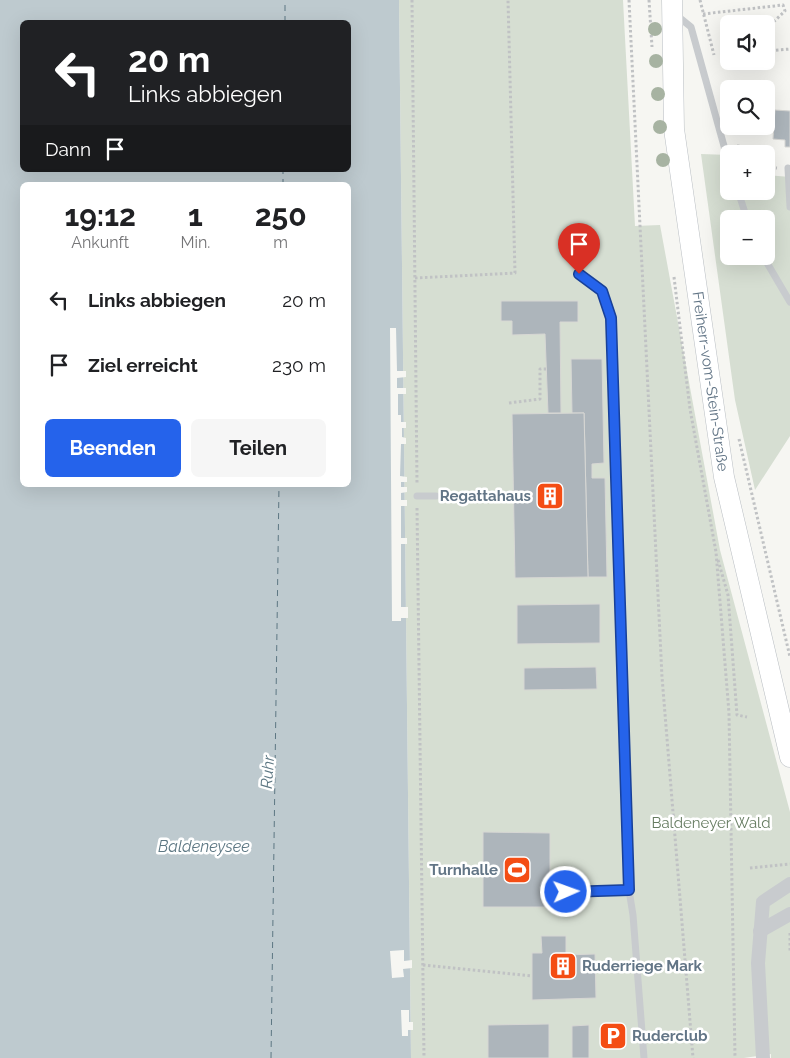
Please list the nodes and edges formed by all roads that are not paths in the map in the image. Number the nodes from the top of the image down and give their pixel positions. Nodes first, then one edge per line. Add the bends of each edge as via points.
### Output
1 (672, 6) edge
2 (724, 145) edge
3 (788, 168) dead end
4 (790, 207) edge
5 (768, 265) edge
6 (579, 274) dead end
7 (790, 302) edge
8 (417, 496) road end
9 (436, 496) dead end
10 (790, 757) edge
11 (790, 884) edge
12 (629, 890) junction
13 (566, 892) dead end
14 (790, 914) edge
15 (760, 931) junction
16 (644, 1058) edge
17 (764, 1058) edge

1 - 2 lane via 691,27
1 - 10 main road, Freiherr-vom-Stein-Straße via 674,129 724,477
3 - 4 lane
5 - 7 lane
6 - 12 lane via 602,291 611,318
8 - 9 lane
11 - 15 street via 763,902
12 - 13 lane
12 - 16 lane via 634,915
14 - 15 street
15 - 17 street via 758,963

